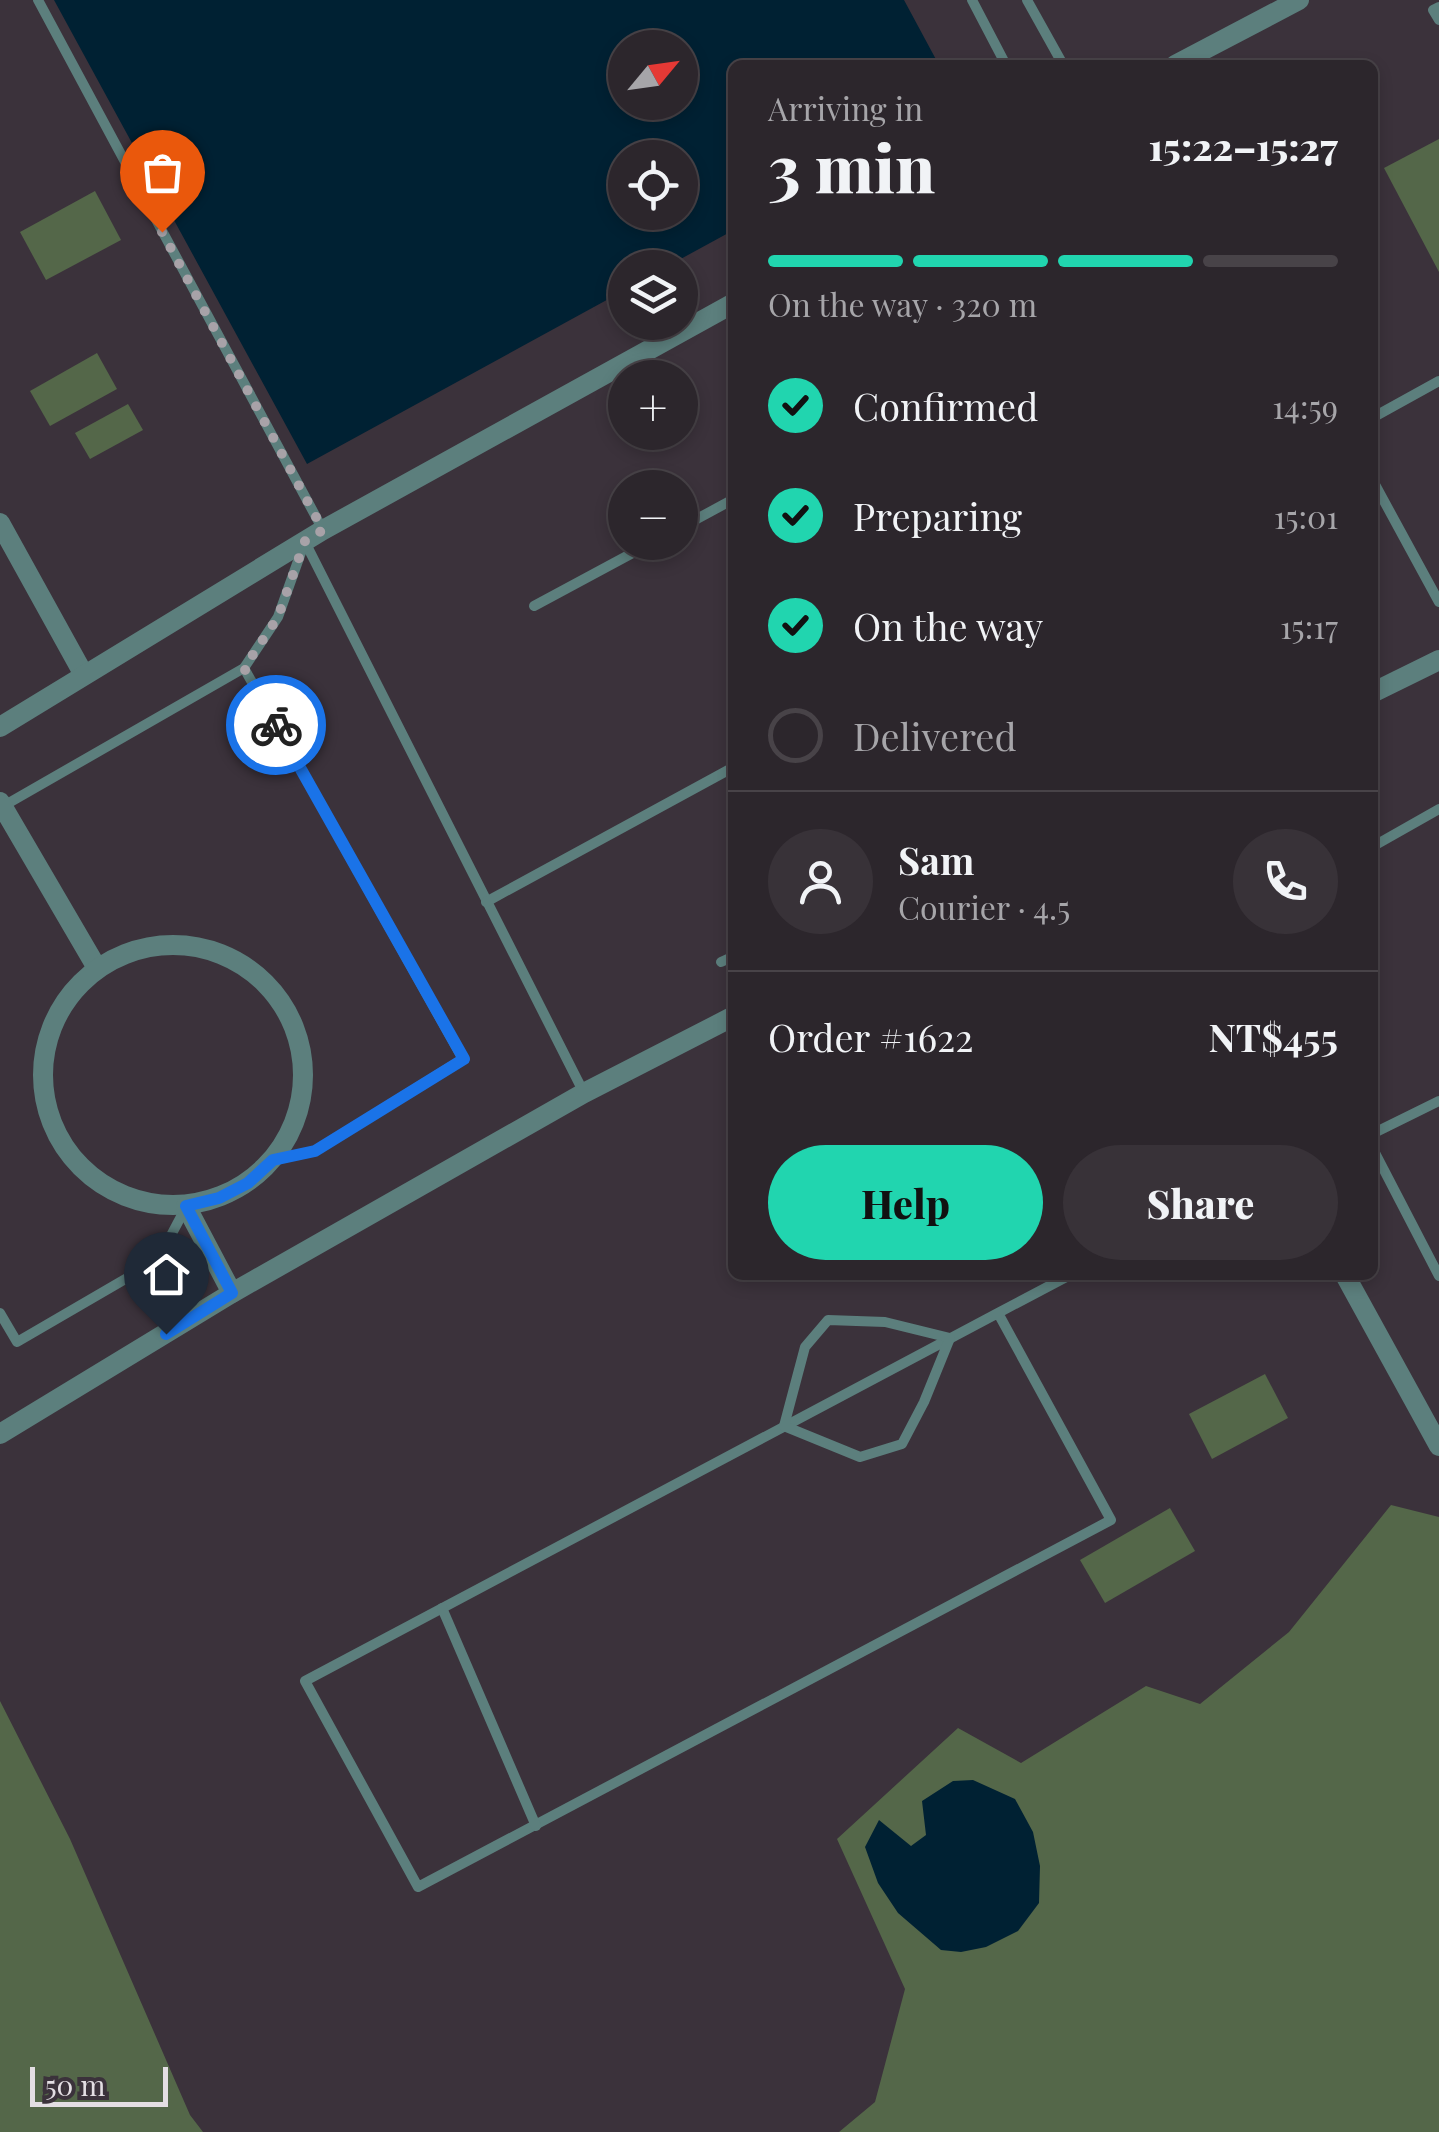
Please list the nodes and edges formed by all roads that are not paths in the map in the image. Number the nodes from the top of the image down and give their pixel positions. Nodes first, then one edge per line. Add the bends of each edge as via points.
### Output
1 (38, 0) edge
2 (972, 0) edge
3 (1027, 0) edge
4 (1290, 2) edge
5 (1439, 7) edge
6 (1439, 20) edge
7 (1003, 60) edge
8 (1060, 60) edge
9 (1184, 60) edge
10 (728, 306) edge
11 (1439, 381) edge
12 (1378, 415) edge
13 (1378, 491) edge
14 (728, 502) edge
15 (698, 518) edge
16 (0, 524) edge
17 (314, 536) junction
18 (620, 560) edge
19 (1439, 602) edge
20 (534, 606) dead end
21 (1439, 660) edge
22 (244, 668) junction
23 (84, 675) junction
24 (1378, 690) edge
25 (0, 727) edge
26 (728, 770) edge
27 (1, 806) edge
28 (1439, 809) edge
29 (1378, 844) edge
30 (486, 902) junction
31 (98, 968) junction
32 (728, 1019) edge
33 (584, 1093) junction
34 (1439, 1101) edge
35 (1378, 1131) edge
36 (1378, 1159) edge
37 (273, 1160) junction
38 (186, 1206) junction
39 (1439, 1276) edge
40 (1061, 1280) edge
41 (1349, 1280) edge
42 (232, 1293) junction
43 (0, 1312) edge
44 (998, 1313) junction
45 (950, 1338) junction
46 (784, 1426) junction
47 (0, 1434) edge
48 (1439, 1446) edge
49 (442, 1608) junction
50 (536, 1826) junction

1 - 17 lane
2 - 7 lane
3 - 8 lane
4 - 9 street
5 - 6 lane
10 - 17 street
11 - 12 lane
13 - 19 lane
14 - 15 lane
16 - 23 street
17 - 22 lane via 278,617
17 - 23 street
17 - 30 lane
18 - 20 lane
21 - 24 street
22 - 27 lane
22 - 37 lane via 464,1059 315,1151
23 - 25 street
26 - 30 lane
27 - 31 street
28 - 29 lane
30 - 33 lane
31 - 37 street via 140,949 186,945 245,966 269,987 299,1042 304,1072 296,1119
31 - 38 street via 78,985 50,1030 42,1082 51,1120 70,1156 110,1190 160,1206
32 - 33 street
33 - 42 street
34 - 35 lane
36 - 39 lane
37 - 38 street via 248,1183
38 - 42 street
38 - 43 lane via 158,1260 17,1342
40 - 44 lane
41 - 48 street
42 - 47 street
44 - 45 lane
44 - 50 lane via 1111,1520
45 - 46 lane
45 - 46 lane via 885,1322 828,1320 805,1347
45 - 46 lane via 902,1444 860,1457
46 - 49 lane
49 - 50 lane
49 - 50 lane via 304,1681 418,1887

